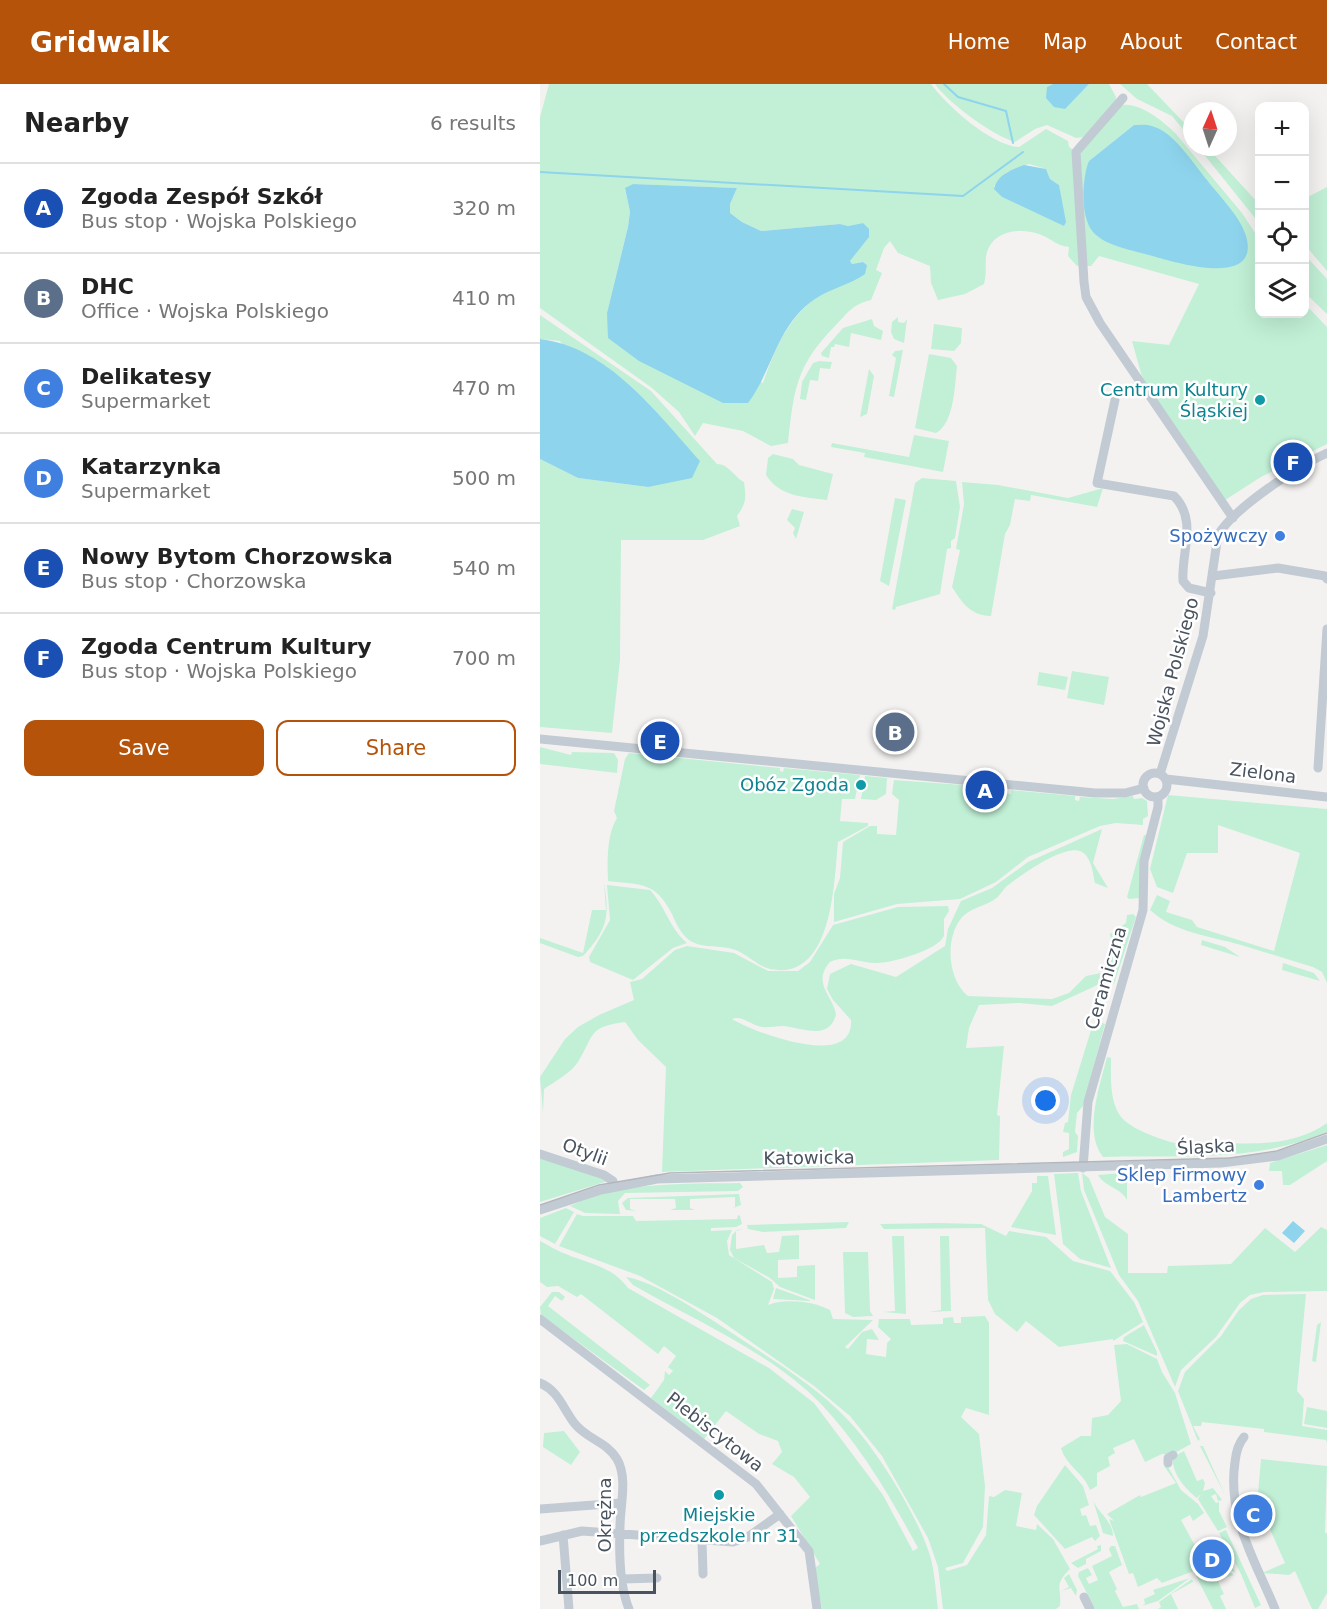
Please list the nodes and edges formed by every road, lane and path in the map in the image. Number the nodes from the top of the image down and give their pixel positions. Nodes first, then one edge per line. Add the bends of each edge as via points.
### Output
1 (1123, 98) dead end
2 (1115, 400) dead end
3 (1327, 453) edge
4 (1233, 518) junction
5 (1213, 576) junction
6 (1327, 579) edge
7 (1211, 593) junction
8 (1327, 629) edge
9 (540, 739) edge
10 (1318, 768) dead end
11 (1163, 776) junction
12 (1195, 784) junction
13 (1144, 788) junction
14 (1166, 789) junction
15 (1158, 796) junction
16 (1327, 796) edge
17 (1327, 1139) edge
18 (540, 1154) edge
19 (1083, 1168) junction
20 (614, 1187) junction
21 (540, 1210) edge
22 (540, 1318) edge
23 (540, 1383) edge
24 (1245, 1437) dead end
25 (621, 1503) junction
26 (540, 1509) edge
27 (780, 1514) junction
28 (563, 1535) junction
29 (620, 1537) junction
30 (702, 1540) junction
31 (540, 1541) edge
32 (703, 1574) dead end
33 (657, 1578) dead end
34 (623, 1579) junction
35 (1084, 1597) dead end
36 (569, 1609) edge
37 (629, 1609) edge
38 (817, 1609) edge
39 (1090, 1609) edge
40 (1275, 1609) edge

1 - 4 street via 1076,153 1086,297
2 - 7 street via 1097,483 1174,496 1182,504 1187,520 1183,581 1189,588
3 - 4 street, Wojska Polskiego via 1293,471
4 - 5 street, Wojska Polskiego via 1218,535
5 - 6 street via 1278,568
5 - 7 street, Wojska Polskiego
7 - 11 street, Wojska Polskiego via 1203,636
8 - 10 street
9 - 13 street via 1095,793 1125,793
11 - 12 street, Zielona
11 - 13 street via 1147,776
11 - 14 street
12 - 14 street, Zielona
12 - 16 street, Zielona
13 - 15 street via 1148,794
14 - 15 street
15 - 19 street, Ceramiczna via 1144,861 1143,910 1088,1102
17 - 19 street, Śląska via 1278,1156 1241,1162
18 - 20 street, Otylii via 604,1175 614,1181
19 - 20 street, Katowicka via 678,1178
20 - 21 street, Katowicka
22 - 27 street, Plebiscytowa via 748,1478
23 - 25 street, Okrężna via 555,1393 580,1429 606,1446 616,1458 622,1474
24 - 40 street via 1236,1456 1232,1497 1241,1529
25 - 26 street
25 - 29 street, Okrężna
27 - 30 street via 740,1541
27 - 38 street, Plebiscytowa via 811,1556
28 - 29 street via 582,1532
28 - 31 street
28 - 36 street
29 - 30 street
29 - 34 street, Okrężna
30 - 32 street
33 - 34 street
34 - 37 street, Okrężna
35 - 39 street

